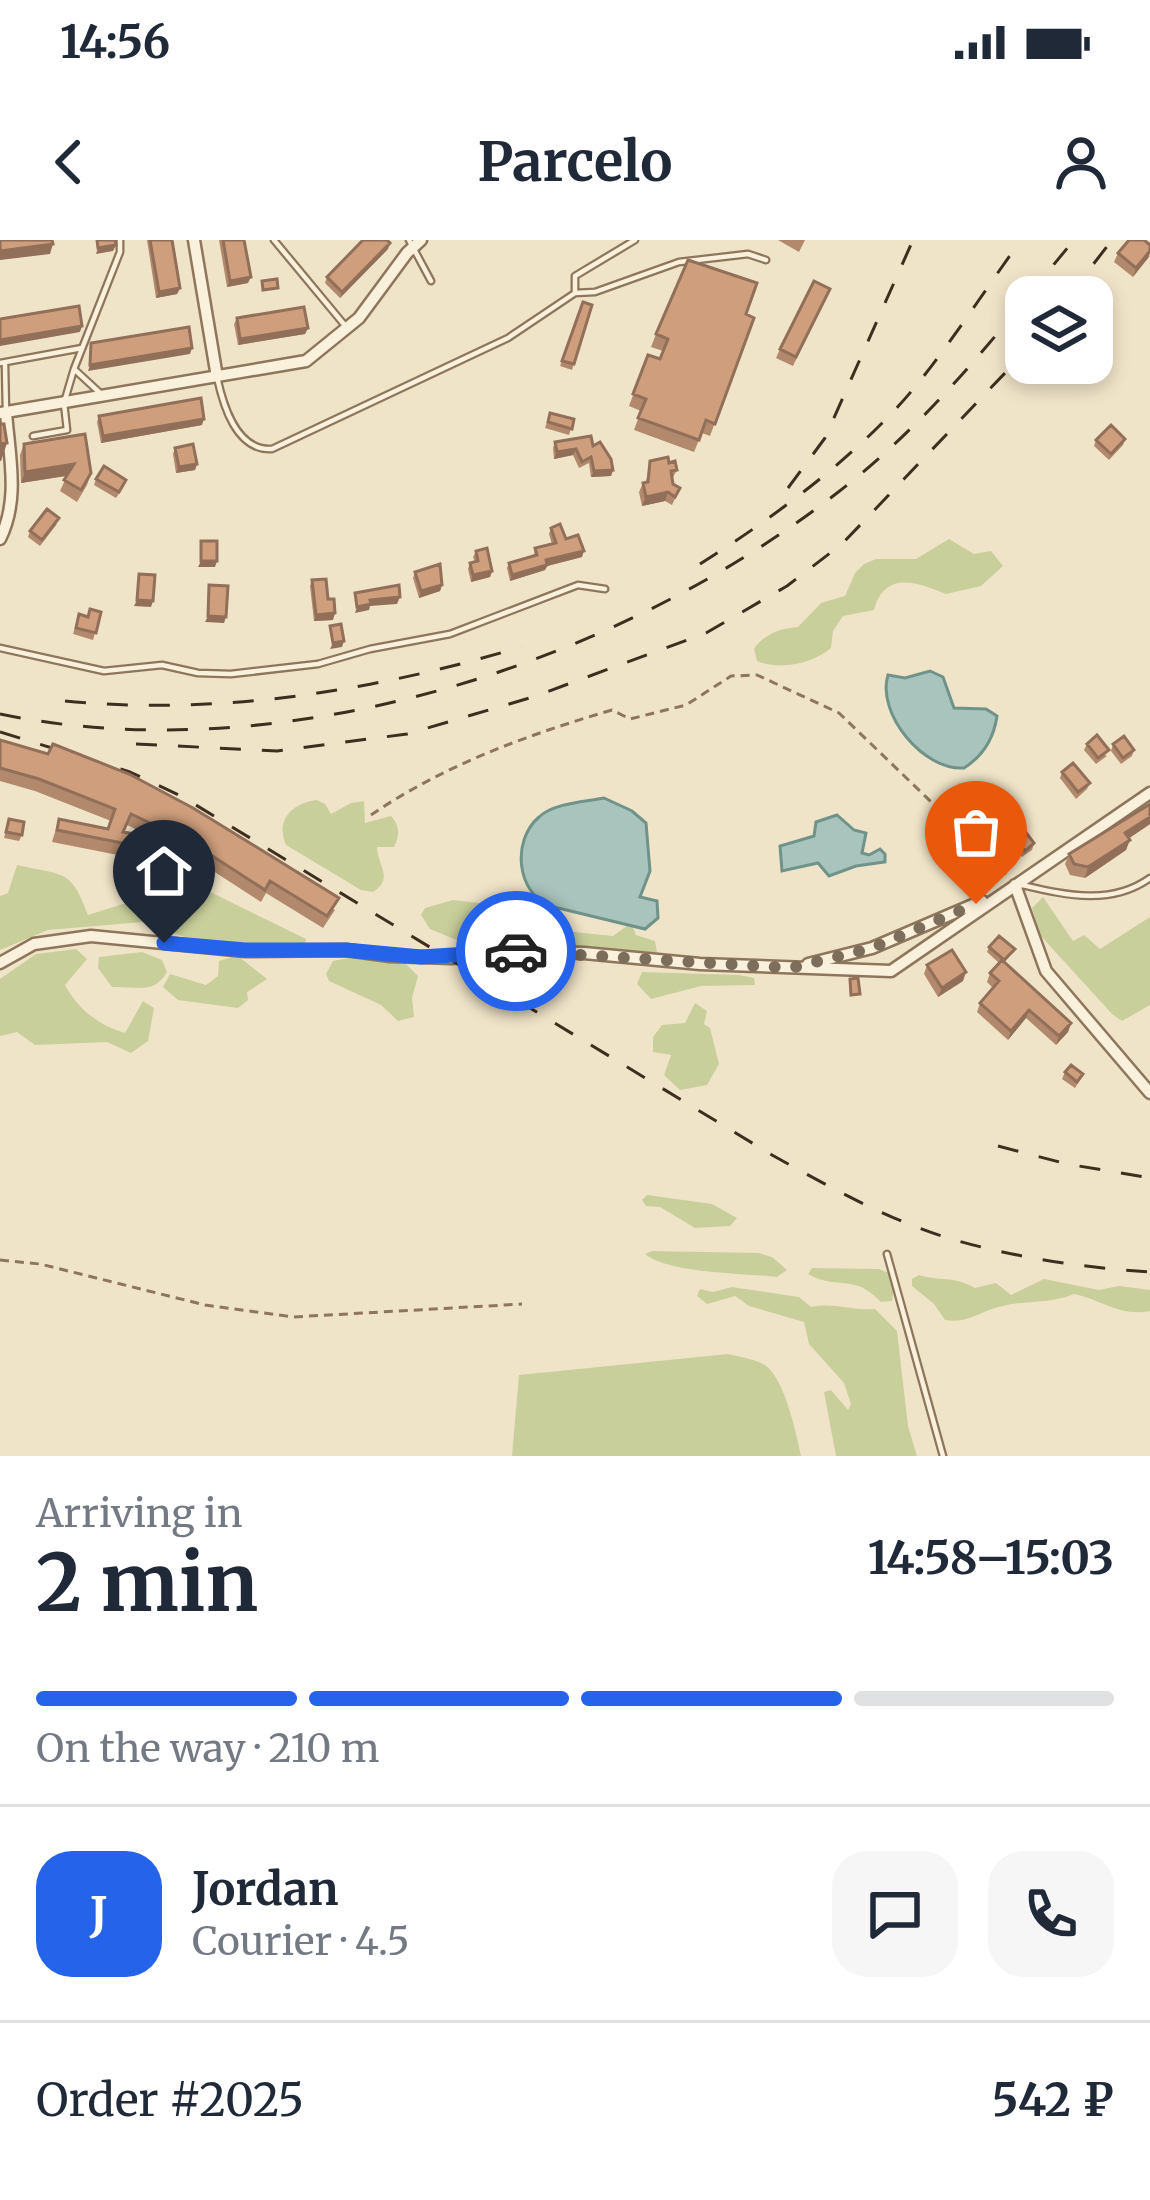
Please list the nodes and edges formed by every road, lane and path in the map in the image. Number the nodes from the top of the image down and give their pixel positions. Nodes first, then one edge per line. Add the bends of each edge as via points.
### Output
1 (120, 240) edge
2 (194, 240) edge
3 (274, 240) edge
4 (635, 240) edge
5 (414, 242) edge
6 (766, 260) dead end
7 (431, 281) dead end
8 (574, 293) junction
9 (348, 329) junction
10 (82, 347) junction
11 (3, 363) edge
12 (74, 369) junction
13 (217, 377) junction
14 (4, 392) edge
15 (104, 396) junction
16 (64, 403) junction
17 (3, 412) edge
18 (33, 436) dead end
19 (0, 539) edge
20 (605, 589) dead end
21 (0, 648) edge
22 (1150, 793) edge
23 (371, 815) dead end
24 (1150, 878) edge
25 (1017, 884) junction
26 (0, 963) edge
27 (791, 968) junction
28 (1150, 1093) edge
29 (887, 1254) dead end
30 (0, 1260) edge
31 (522, 1304) dead end
32 (943, 1456) edge

1 - 10 lane
2 - 13 street
3 - 9 lane
4 - 8 lane via 575,276
5 - 7 lane
5 - 9 street
6 - 8 lane via 748,254 679,262
8 - 13 lane via 508,338 272,449 255,447 238,430
9 - 13 street via 306,361
10 - 11 lane
10 - 12 lane
11 - 14 lane
12 - 15 lane
12 - 16 lane
13 - 15 street
14 - 17 lane
15 - 16 street
16 - 17 street
16 - 18 lane via 67,430
17 - 19 street via 14,491
20 - 21 lane via 578,585 450,634 231,674 162,665 104,671
22 - 25 street
23 - 25 path via 526,735 612,710 630,719 686,705 731,676 757,675 839,713
24 - 25 lane via 1106,897
25 - 27 street via 894,940
25 - 27 street via 891,971
25 - 28 street via 1046,971
26 - 27 street via 34,944 91,936 245,950 452,958 584,953
29 - 32 lane
30 - 31 path via 293,1318

